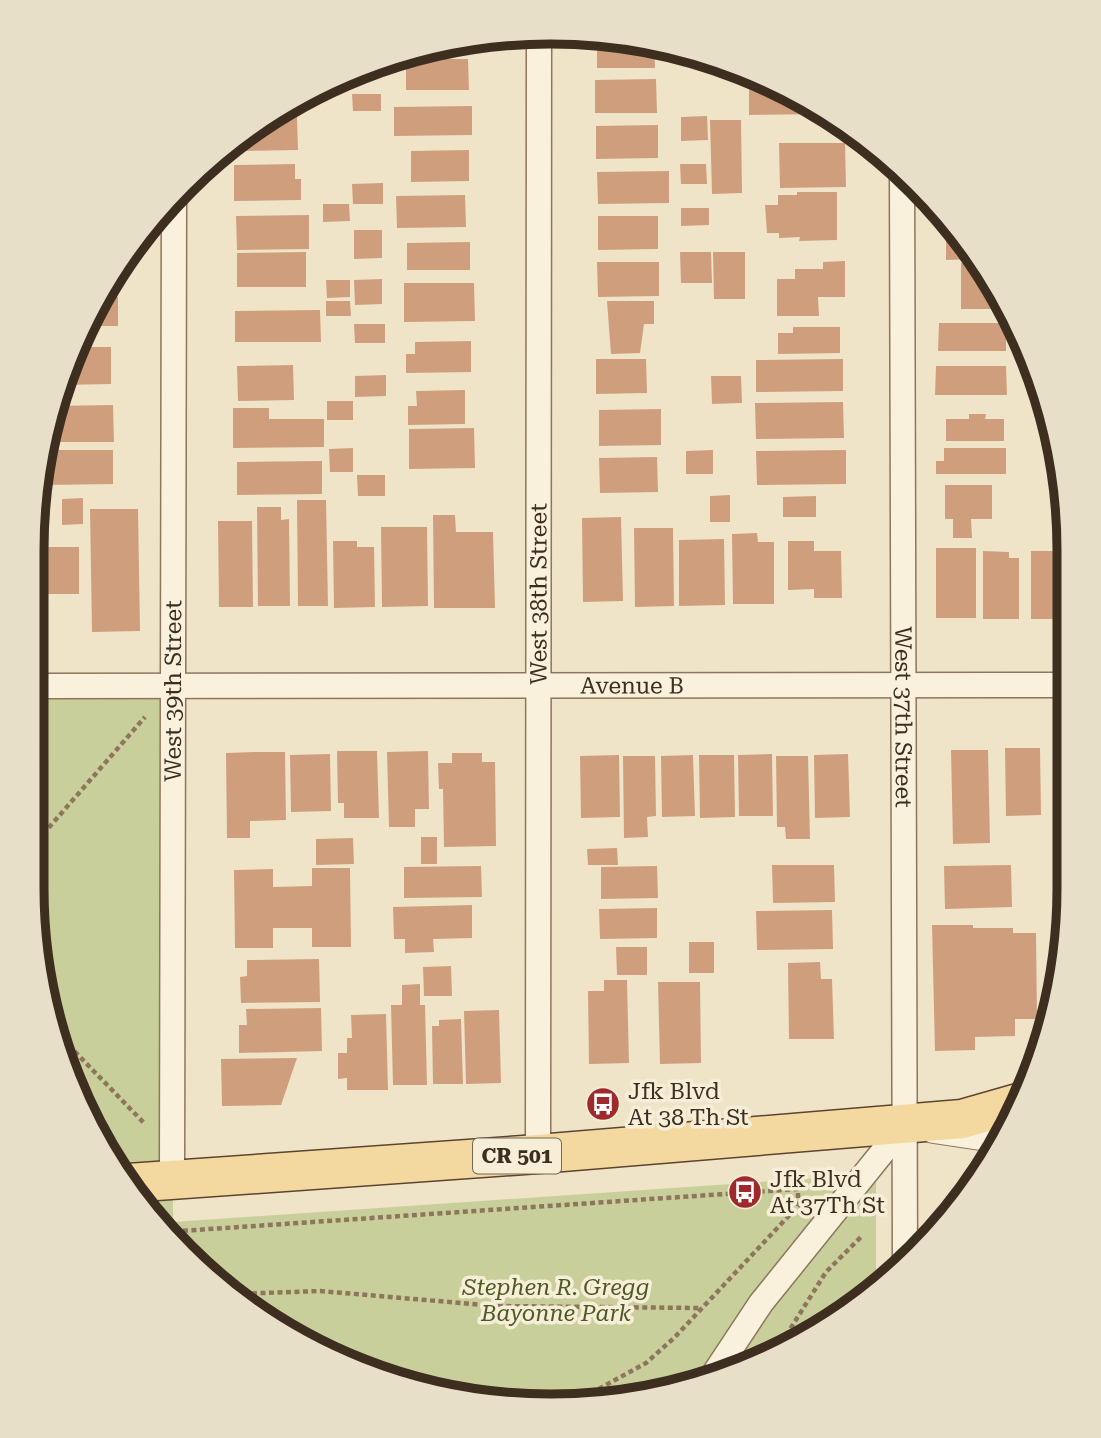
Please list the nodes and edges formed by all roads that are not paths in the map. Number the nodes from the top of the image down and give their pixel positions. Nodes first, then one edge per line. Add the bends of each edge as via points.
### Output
1 (539, 44) edge
2 (902, 186) edge
3 (174, 212) edge
4 (904, 685) junction
5 (1057, 685) edge
6 (44, 686) edge
7 (174, 686) junction
8 (538, 686) junction
9 (1007, 1107) edge
10 (906, 1123) junction
11 (991, 1137) edge
12 (538, 1154) junction
13 (173, 1179) junction
14 (138, 1182) edge
15 (905, 1250) edge
16 (720, 1364) edge

1 - 8 street, West 38th Street
2 - 4 street, West 37th Street
3 - 7 street, West 39th Street
4 - 5 street, Avenue B
4 - 8 street, Avenue B
4 - 10 street, West 37th Street
6 - 7 street, Avenue B
7 - 8 street, Avenue B
7 - 13 street, West 39th Street
8 - 12 street, West 38th Street
9 - 10 main road, CR 501 via 962,1119
10 - 11 street
10 - 12 main road, CR 501
10 - 15 street, West 37th Street
10 - 16 street via 761,1303
12 - 13 main road, CR 501
13 - 14 main road, CR 501

